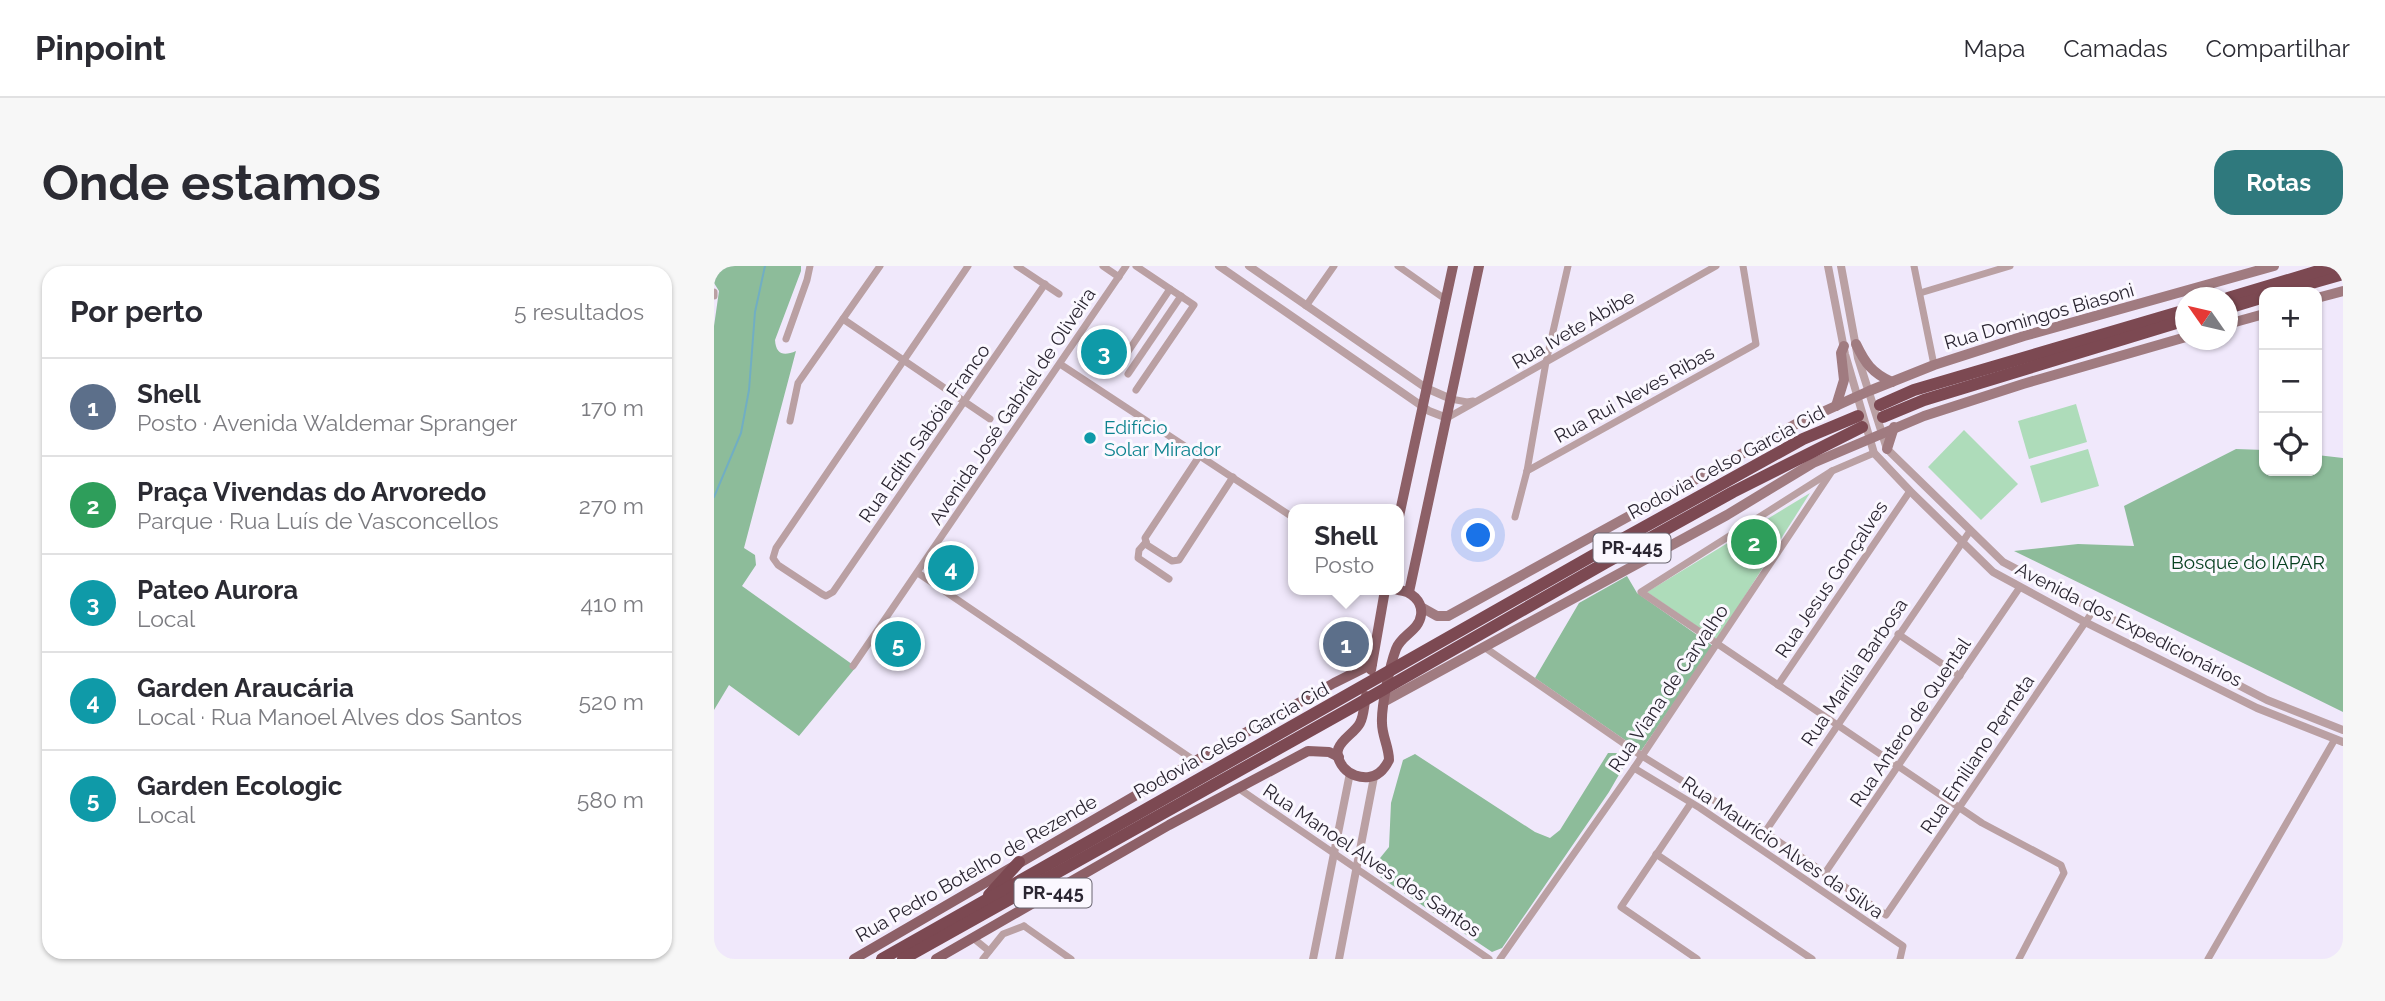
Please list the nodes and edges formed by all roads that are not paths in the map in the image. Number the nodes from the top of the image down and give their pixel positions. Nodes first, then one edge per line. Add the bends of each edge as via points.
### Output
1 (810, 266) edge
2 (880, 266) edge
3 (968, 266) edge
4 (1017, 266) edge
5 (1103, 266) edge
6 (1126, 266) edge
7 (1136, 266) edge
8 (1219, 266) edge
9 (1248, 266) edge
10 (1334, 266) edge
11 (1398, 266) edge
12 (1452, 266) edge
13 (1479, 266) edge
14 (1568, 266) edge
15 (1716, 266) edge
16 (1743, 266) edge
17 (1828, 266) edge
18 (1841, 266) edge
19 (1914, 266) edge
20 (2010, 266) edge
21 (2274, 266) edge
22 (2335, 266) edge
23 (2242, 270) edge
24 (2343, 274) edge
25 (1119, 276) junction
26 (1045, 284) junction
27 (2298, 287) edge
28 (1170, 289) junction
29 (2343, 290) edge
30 (1920, 293) junction
31 (1059, 294) dead end
32 (2238, 295) edge
33 (1181, 296) junction
34 (2322, 296) edge
35 (1446, 299) junction
36 (2259, 299) edge
37 (2238, 305) edge
38 (1306, 306) junction
39 (2175, 313) edge
40 (2259, 315) edge
41 (843, 319) junction
42 (2238, 321) edge
43 (2175, 323) edge
44 (786, 339) dead end
45 (2175, 340) edge
46 (1856, 344) junction
47 (1844, 346) junction
48 (903, 361) junction
49 (1546, 362) junction
50 (1060, 364) junction
51 (1119, 365) dead end
52 (1934, 365) junction
53 (1128, 374) dead end
54 (1892, 382) junction
55 (1426, 388) junction
56 (1136, 390) dead end
57 (1868, 391) junction
58 (1858, 396) junction
59 (1451, 399) junction
60 (1481, 400) junction
61 (964, 402) junction
62 (1836, 406) junction
63 (1423, 407) junction
64 (1447, 418) junction
65 (990, 419) dead end
66 (790, 421) dead end
67 (1894, 427) junction
68 (1882, 433) junction
69 (1870, 438) junction
70 (1888, 449) junction
71 (1874, 453) junction
72 (1200, 454) junction
73 (1527, 471) junction
74 (1832, 471) junction
75 (1233, 477) junction
76 (1910, 491) junction
77 (1402, 504) edge
78 (1288, 515) edge
79 (1515, 517) dead end
80 (1970, 531) junction
81 (1146, 542) junction
82 (1962, 542) junction
83 (918, 573) junction
84 (1169, 579) dead end
85 (1404, 582) edge
86 (2020, 587) junction
87 (1404, 592) edge
88 (1384, 595) edge
89 (1421, 607) junction
90 (2093, 611) junction
91 (2085, 622) junction
92 (1898, 634) junction
93 (1717, 644) junction
94 (1484, 647) junction
95 (1371, 664) junction
96 (853, 666) dead end
97 (1960, 676) junction
98 (1779, 685) junction
99 (1385, 701) junction
100 (1837, 725) junction
101 (2342, 729) edge
102 (2339, 741) edge
103 (1642, 756) junction
104 (1339, 757) junction
105 (1195, 761) junction
106 (1899, 767) junction
107 (1634, 768) junction
108 (1350, 773) junction
109 (1374, 777) junction
110 (1238, 787) junction
111 (1691, 803) junction
112 (1959, 808) junction
113 (1765, 831) junction
114 (1335, 854) junction
115 (1656, 854) junction
116 (1019, 862) junction
117 (1358, 869) junction
118 (1825, 873) junction
119 (981, 904) junction
120 (1026, 908) junction
121 (1024, 926) junction
122 (954, 929) junction
123 (974, 938) junction
124 (989, 951) junction
125 (854, 959) edge
126 (882, 959) edge
127 (902, 959) edge
128 (919, 959) edge
129 (936, 959) edge
130 (984, 959) edge
131 (1071, 959) edge
132 (1313, 959) edge
133 (1339, 959) edge
134 (1489, 959) edge
135 (1500, 959) edge
136 (1697, 959) edge
137 (1812, 959) edge
138 (1900, 959) edge
139 (2019, 959) edge
140 (2207, 959) edge

1 - 44 street
2 - 41 street
3 - 48 street
4 - 26 street
5 - 25 street
6 - 25 street, Avenida José Gabriel de Oliveira
7 - 28 street
8 - 63 street
9 - 38 street
10 - 38 street
11 - 35 street
12 - 35 main road
13 - 59 main road
14 - 49 street
15 - 49 street, Rua Ivete Abibe
16 - 73 street, Rua Rui Neves Ribas via 1756,344
17 - 47 street, Avenida dos Expedicionários
18 - 46 street, Avenida dos Expedicionários
19 - 30 street
20 - 30 street
21 - 23 main road, Rua Domingos Biasoni
22 - 32 highway
23 - 52 main road, Rua Domingos Biasoni
24 - 27 highway
25 - 50 street, Avenida José Gabriel de Oliveira
26 - 31 street
26 - 61 street, Rua Edith Sabóia Franco
28 - 33 street
28 - 51 street
29 - 34 main road
30 - 52 street
33 - 53 street
33 - 56 street via 1194,305
35 - 55 main road
36 - 37 highway
38 - 55 street
39 - 43 highway via 1914,390 1881,411
40 - 42 main road
41 - 48 street
41 - 66 street via 799,383
45 - 67 main road
46 - 47 street
46 - 54 main road via 1866,365
46 - 57 street, Avenida dos Expedicionários
47 - 58 street, Avenida dos Expedicionários
47 - 62 main road via 1844,380
48 - 61 street
48 - 61 street, Rua Edith Sabóia Franco via 776,548 773,558 778,565 826,596 833,592
49 - 60 street, Rua Ivete Abibe
49 - 73 street
50 - 72 street
50 - 83 street, Avenida José Gabriel de Oliveira
52 - 54 main road, Rodovia Celso Garcia Cid
54 - 57 main road, Rodovia Celso Garcia Cid
55 - 59 street
55 - 63 main road
57 - 58 main road, Rodovia Celso Garcia Cid
57 - 68 street, Avenida dos Expedicionários
58 - 62 main road, Rodovia Celso Garcia Cid
58 - 69 street, Avenida dos Expedicionários
59 - 60 street
59 - 64 main road
60 - 64 street, Rua Ivete Abibe
61 - 65 street
62 - 89 main road, Rodovia Celso Garcia Cid via 1448,616
63 - 64 street
63 - 77 main road
64 - 85 main road
67 - 68 main road
67 - 70 main road
68 - 69 main road
68 - 70 street, Avenida dos Expedicionários
69 - 71 street, Avenida dos Expedicionários
69 - 94 main road via 1798,471 1727,515
70 - 80 street, Avenida dos Expedicionários
71 - 74 street
71 - 76 street, Avenida dos Expedicionários
72 - 75 street
72 - 81 street
73 - 79 street
74 - 93 street, Rua Viana de Carvalho
74 - 93 street via 1641,592
75 - 78 street
75 - 81 street via 1179,560 1172,561
76 - 82 street, Avenida dos Expedicionários
76 - 98 street, Rua Jesus Gonçalves
80 - 82 street, Rua Marília Barbosa
80 - 90 street, Avenida dos Expedicionários via 2003,562
81 - 84 street via 1138,558
82 - 86 street, Avenida dos Expedicionários via 1993,572
82 - 92 street, Rua Marília Barbosa
83 - 96 street, Avenida José Gabriel de Oliveira
83 - 105 street
86 - 91 street, Avenida dos Expedicionários
86 - 97 street, Rua Antero de Quental
87 - 89 main road
88 - 95 main road
89 - 99 main road via 1418,624 1396,646
90 - 91 street, Rua Emiliano Perneta
90 - 101 street, Avenida dos Expedicionários via 2267,700
91 - 102 street, Avenida dos Expedicionários via 2257,708
91 - 112 street, Rua Emiliano Perneta
92 - 97 street
92 - 100 street, Rua Marília Barbosa
93 - 98 street
93 - 103 street, Rua Viana de Carvalho
94 - 99 main road
94 - 103 street
95 - 104 main road via 1360,724 1346,736
95 - 105 main road, Rua Pedro Botelho de Rezende
97 - 106 street, Rua Antero de Quental
98 - 100 street
99 - 109 main road via 1381,723 1390,760
100 - 106 street
100 - 113 street, Rua Marília Barbosa
101 - 102 street
102 - 140 street
103 - 107 street, Rua Viana de Carvalho
103 - 113 street
104 - 108 main road
104 - 110 main road via 1308,751
105 - 116 main road, Rua Pedro Botelho de Rezende
106 - 112 street
106 - 118 street, Rua Antero de Quental
107 - 111 street, Rua Maurício Alves da Silva
107 - 135 street, Rua Viana de Carvalho
108 - 109 main road
108 - 114 street
109 - 117 street
110 - 114 street, Rua Manoel Alves dos Santos
110 - 120 main road, PR-445
111 - 115 street
111 - 138 street, Rua Maurício Alves da Silva via 1903,946
112 - 118 street, Rua Emiliano Perneta via 1886,915
112 - 139 street via 2062,865 2064,873
113 - 118 street
114 - 117 street, Rua Manoel Alves dos Santos
114 - 132 street
115 - 136 street via 1621,907
115 - 137 street
116 - 119 highway
116 - 125 main road, Rua Pedro Botelho de Rezende
117 - 133 street
117 - 134 street, Rua Manoel Alves dos Santos
119 - 122 highway, Rodovia Celso Garcia Cid / PR-445 via 1803,439 1860,421
119 - 126 highway, Rodovia Celso Garcia Cid / PR-445
120 - 121 street
120 - 123 main road, PR-445
121 - 124 street via 1003,934
121 - 131 street
122 - 127 highway, Rodovia Celso Garcia Cid / PR-445
122 - 128 highway
123 - 124 street
123 - 129 main road, PR-445
124 - 130 street

